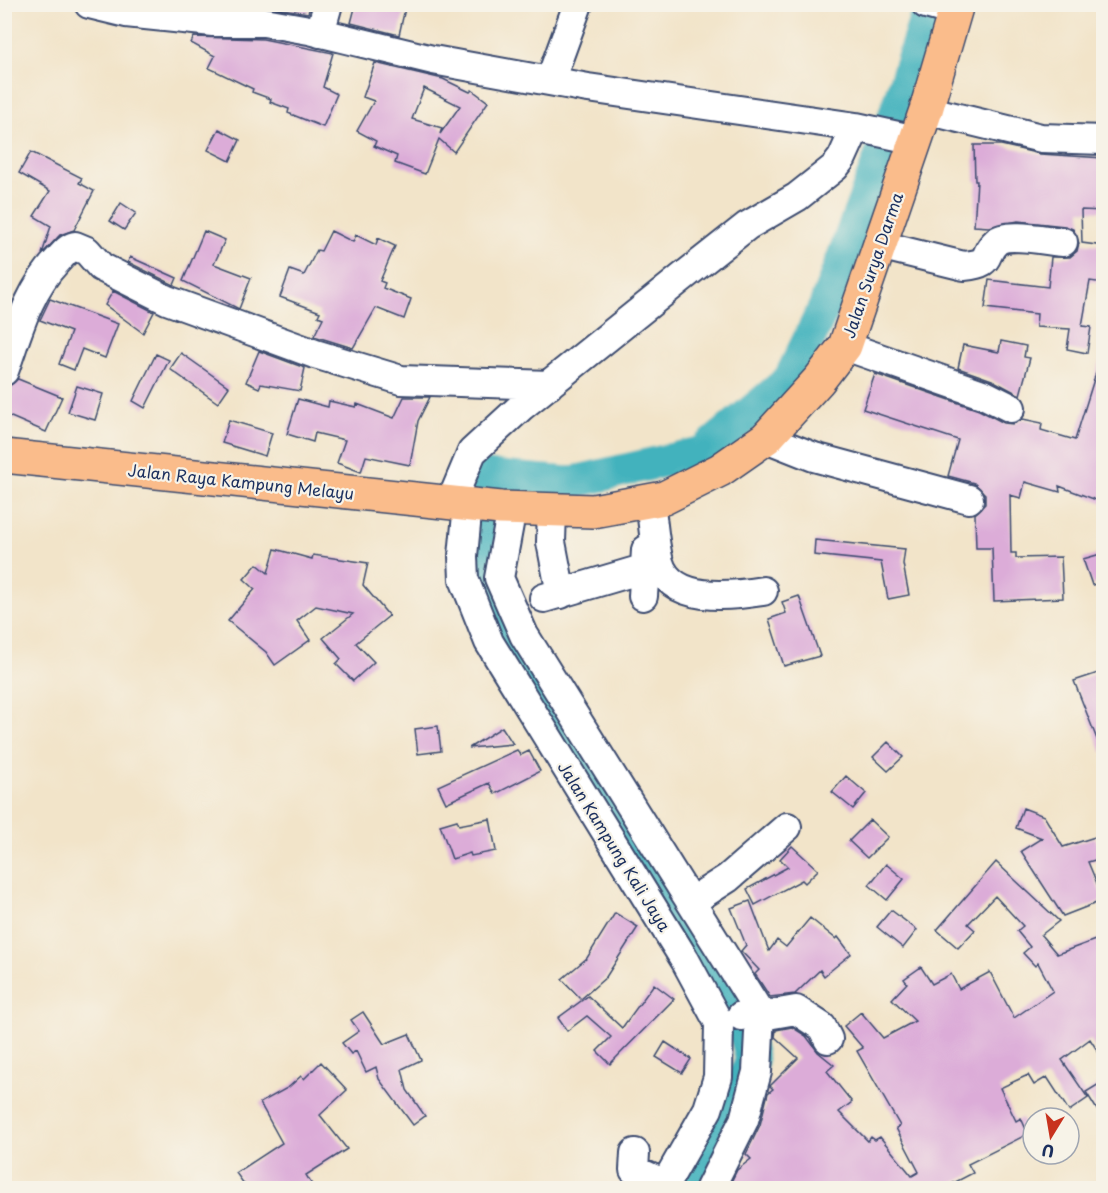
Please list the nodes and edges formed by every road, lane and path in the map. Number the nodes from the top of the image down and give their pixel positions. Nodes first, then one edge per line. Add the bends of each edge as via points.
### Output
1 (89, 4) edge
2 (328, 4) edge
3 (578, 4) edge
4 (945, 8) edge
5 (320, 33) junction
6 (550, 81) junction
7 (866, 129) junction
8 (916, 129) junction
9 (1104, 140) edge
10 (1063, 242) dead end
11 (879, 245) junction
12 (14, 307) edge
13 (845, 346) junction
14 (4, 371) edge
15 (549, 385) junction
16 (1011, 408) dead end
17 (766, 438) junction
18 (4, 456) edge
19 (969, 499) dead end
20 (646, 502) junction
21 (482, 505) junction
22 (552, 510) junction
23 (646, 568) junction
24 (763, 591) dead end
25 (643, 596) dead end
26 (787, 827) dead end
27 (692, 901) junction
28 (738, 1018) junction
29 (828, 1039) dead end
30 (635, 1154) dead end
31 (664, 1186) edge
32 (710, 1188) edge

1 - 5 street via 126,14 264,22
2 - 5 street
3 - 6 street
4 - 8 main road, Jalan Surya Darma
5 - 6 street via 433,60
6 - 7 street
7 - 8 street
7 - 15 street via 835,167 747,226
8 - 9 street
8 - 11 main road, Jalan Surya Darma
10 - 11 street via 1006,237 995,242 987,258 964,266
11 - 13 main road, Jalan Surya Darma
12 - 14 street
12 - 15 street via 75,246 87,251 101,267 167,300 390,377 465,384
13 - 16 street via 985,395
13 - 17 main road, Jalan Surya Darma
15 - 21 street via 472,452
17 - 19 street via 814,457
17 - 20 main road, Jalan Surya Darma via 720,470 664,498
18 - 21 main road, Jalan Raya Kampung Melayu
20 - 22 main road, Jalan Surya Darma via 593,511
20 - 23 street
20 - 24 street via 659,563 680,589 724,597
21 - 22 main road, Jalan Surya Darma
21 - 27 street via 505,597 524,635
21 - 28 street, Jalan Kampung Kali Jaya via 463,556 464,579 489,642 686,960
22 - 23 street via 553,596
23 - 25 street
26 - 27 street via 728,878
27 - 28 street
28 - 29 street via 795,1010 822,1027
28 - 31 street, Jalan Kampung Kali Jaya via 708,1109
28 - 32 street via 757,1072 744,1120
30 - 31 street via 634,1170

